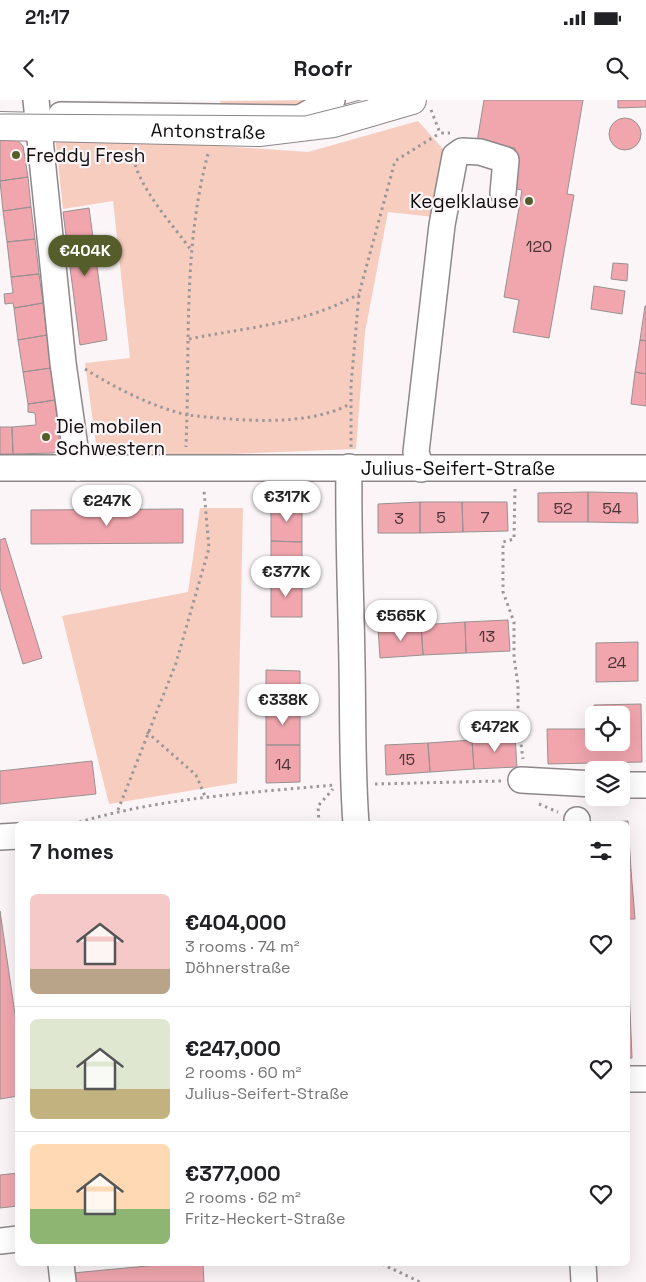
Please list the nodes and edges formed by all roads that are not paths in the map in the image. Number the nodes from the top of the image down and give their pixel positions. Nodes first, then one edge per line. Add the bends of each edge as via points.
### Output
1 (412, 100) edge
2 (333, 111) edge
3 (38, 114) edge
4 (0, 115) edge
5 (0, 126) edge
6 (503, 193) dead end
7 (349, 467) junction
8 (0, 468) edge
9 (78, 468) junction
10 (646, 468) edge
11 (421, 469) junction
12 (521, 780) road end
13 (585, 784) edge
14 (630, 785) edge
15 (646, 785) edge
16 (356, 821) edge
17 (15, 836) edge
18 (0, 838) edge
19 (646, 1078) edge
20 (630, 1079) edge
21 (15, 1239) edge
22 (0, 1241) edge
23 (61, 1266) edge
24 (583, 1266) edge
25 (63, 1282) edge
26 (584, 1282) edge

1 - 2 main road, Antonstraße
2 - 3 street, Antonstraße via 300,118
2 - 3 main road, Antonstraße via 259,132
3 - 4 street, Antonstraße
3 - 5 main road, Antonstraße
3 - 9 street via 63,363
6 - 11 street via 506,160 480,152 462,151 455,156 442,224 416,452
7 - 9 street, Julius-Seifert-Straße
7 - 11 street, Julius-Seifert-Straße
7 - 16 street
8 - 9 street, Julius-Seifert-Straße
10 - 11 street, Julius-Seifert-Straße
12 - 13 street
14 - 15 street
17 - 18 street
19 - 20 street
21 - 22 street
23 - 25 street
24 - 26 street

